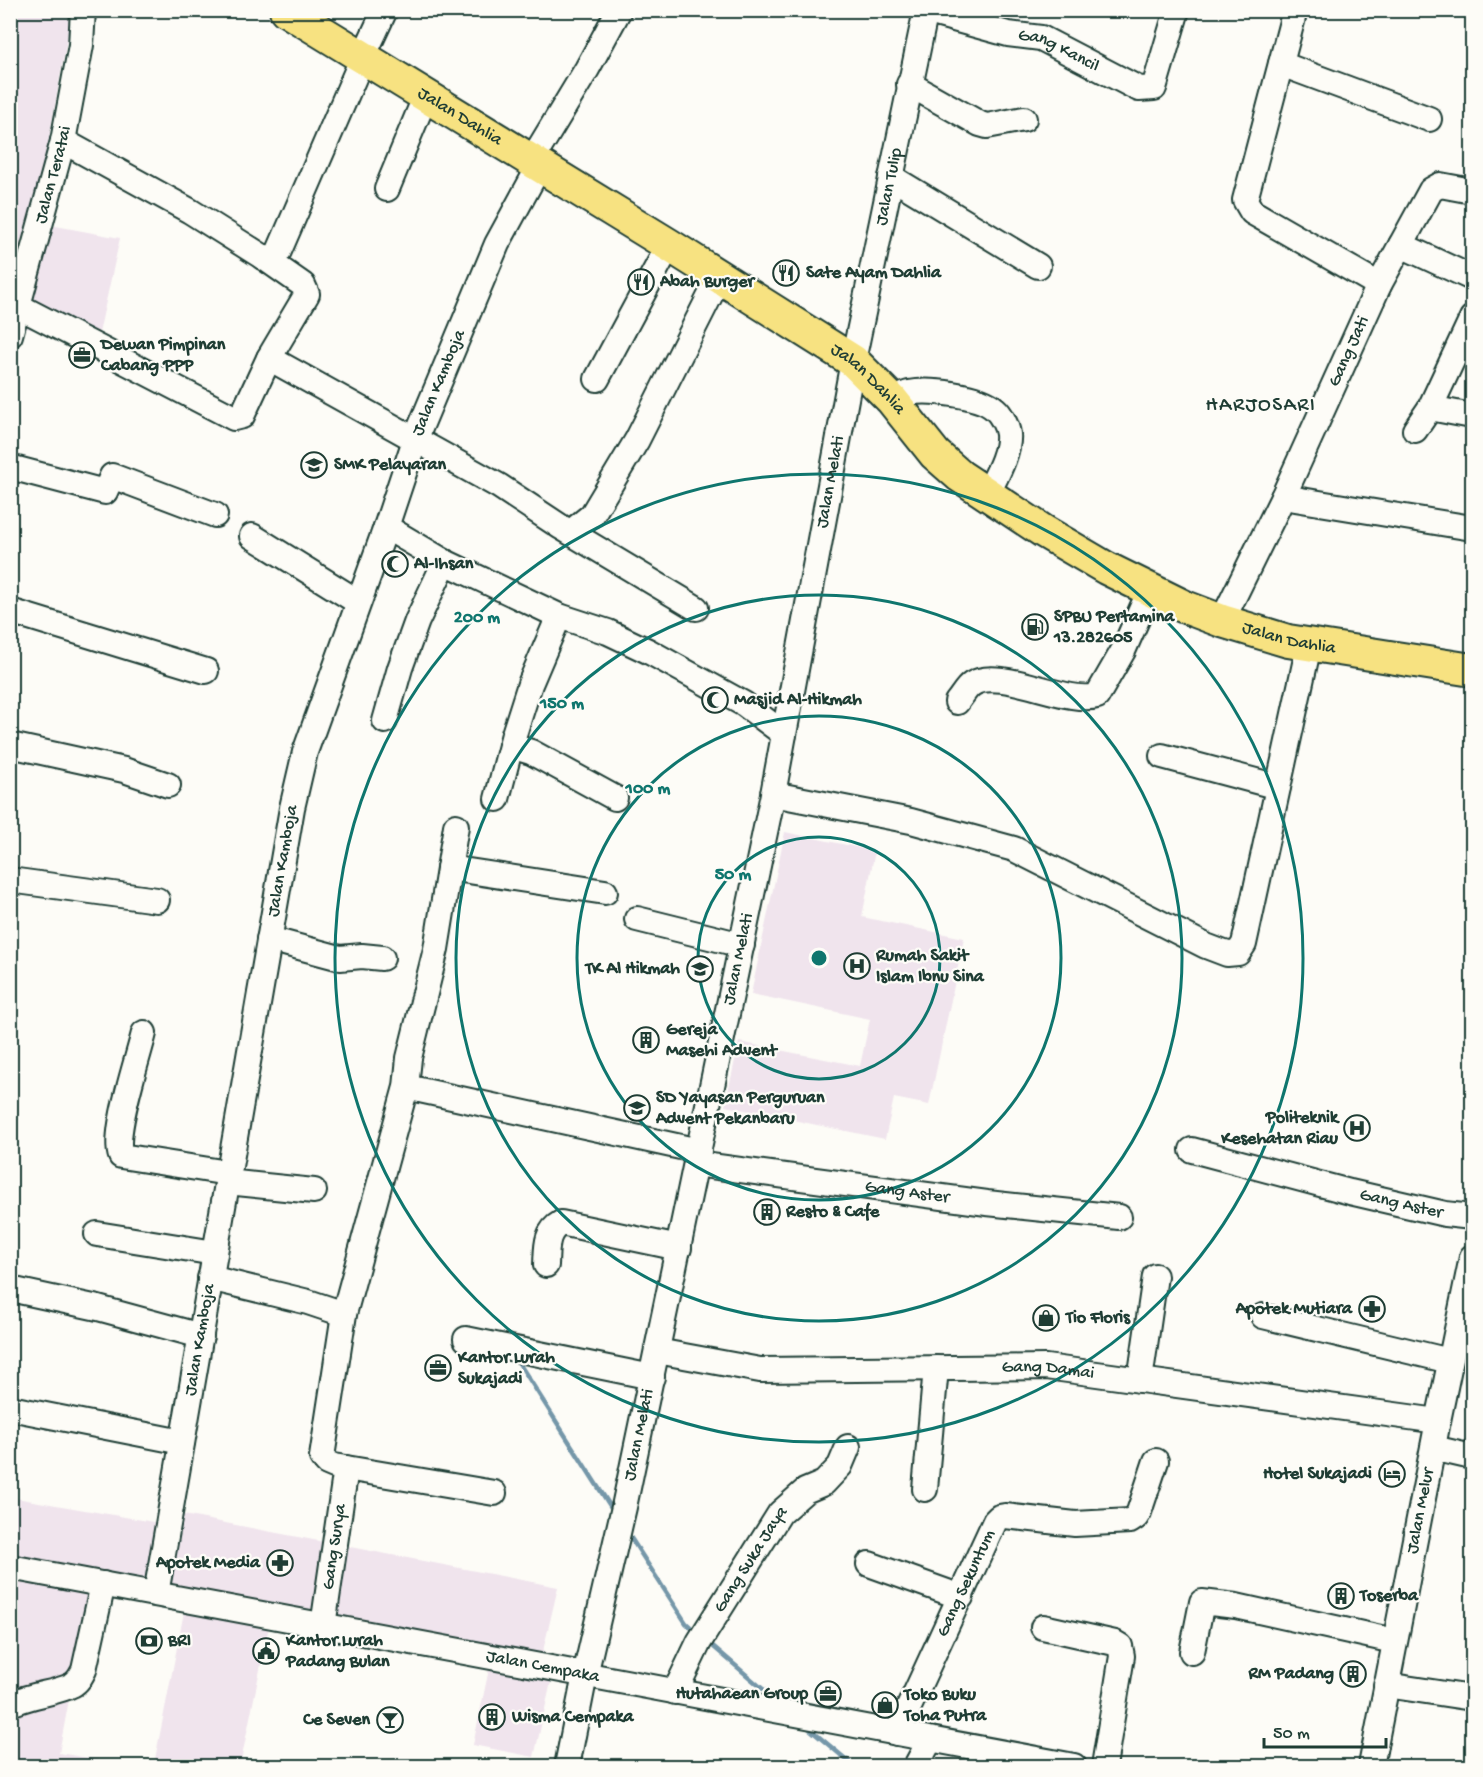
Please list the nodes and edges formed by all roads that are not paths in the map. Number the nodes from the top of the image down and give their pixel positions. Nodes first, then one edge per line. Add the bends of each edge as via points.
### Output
1 (83, 10) edge
2 (286, 10) edge
3 (385, 10) edge
4 (618, 10) edge
5 (1177, 10) edge
6 (1295, 10) edge
7 (924, 11) edge
8 (363, 57) junction
9 (1281, 64) junction
10 (909, 84) junction
11 (426, 95) junction
12 (1024, 119) dead end
13 (1429, 119) dead end
14 (63, 141) junction
15 (536, 163) junction
16 (891, 177) junction
17 (387, 189) dead end
18 (1473, 191) edge
19 (669, 245) junction
20 (1401, 245) junction
21 (263, 257) junction
22 (1038, 266) dead end
23 (720, 276) junction
24 (1473, 278) edge
25 (1379, 285) junction
26 (18, 306) junction
27 (1473, 318) edge
28 (10, 335) edge
29 (269, 358) junction
30 (853, 361) junction
31 (597, 379) dead end
32 (892, 400) junction
33 (1430, 408) junction
34 (1473, 416) edge
35 (1415, 430) dead end
36 (415, 440) junction
37 (10, 467) edge
38 (987, 495) junction
39 (1283, 497) junction
40 (215, 514) dead end
41 (386, 526) junction
42 (1473, 528) edge
43 (572, 532) junction
44 (252, 536) dead end
45 (445, 562) junction
46 (1150, 590) junction
47 (358, 602) junction
48 (696, 608) dead end
49 (10, 611) edge
50 (560, 616) junction
51 (1222, 621) junction
52 (1309, 645) junction
53 (1473, 670) edge
54 (206, 671) dead end
55 (957, 702) dead end
56 (385, 721) dead end
57 (784, 734) junction
58 (10, 745) edge
59 (511, 746) junction
60 (1162, 756) dead end
61 (168, 785) dead end
62 (1278, 788) junction
63 (773, 794) junction
64 (615, 798) dead end
65 (497, 799) dead end
66 (456, 826) dead end
67 (448, 868) junction
68 (10, 880) edge
69 (605, 892) dead end
70 (158, 900) dead end
71 (637, 920) dead end
72 (269, 939) junction
73 (742, 945) junction
74 (382, 958) dead end
75 (144, 1033) dead end
76 (406, 1087) junction
77 (1192, 1150) dead end
78 (698, 1158) junction
79 (227, 1177) junction
80 (314, 1191) dead end
81 (1119, 1217) dead end
82 (1473, 1217) edge
83 (98, 1233) dead end
84 (679, 1248) junction
85 (215, 1253) junction
86 (1473, 1257) edge
87 (546, 1265) dead end
88 (1155, 1276) dead end
89 (210, 1278) junction
90 (10, 1289) edge
91 (344, 1314) junction
92 (1263, 1316) dead end
93 (201, 1336) junction
94 (466, 1340) dead end
95 (1459, 1348) edge
96 (657, 1351) junction
97 (936, 1368) junction
98 (651, 1377) junction
99 (1140, 1380) junction
100 (10, 1408) edge
101 (1438, 1421) junction
102 (182, 1442) junction
103 (848, 1447) dead end
104 (1433, 1448) junction
105 (1473, 1457) edge
106 (1156, 1461) dead end
107 (346, 1468) junction
108 (925, 1489) dead end
109 (494, 1493) dead end
110 (869, 1564) dead end
111 (10, 1567) edge
112 (103, 1584) junction
113 (156, 1594) junction
114 (961, 1597) junction
115 (323, 1626) junction
116 (1043, 1627) dead end
117 (1394, 1641) junction
118 (1192, 1652) dead end
119 (585, 1675) junction
120 (1386, 1685) junction
121 (675, 1692) junction
122 (1473, 1698) edge
123 (16, 1702) dead end
124 (897, 1733) junction
125 (930, 1740) junction
126 (567, 1767) edge
127 (916, 1767) edge
128 (1074, 1767) edge
129 (1104, 1767) edge
130 (1371, 1767) edge

1 - 14 street, Jalan Teratai via 81,45
2 - 8 main road, Jalan Dahlia
3 - 8 street
4 - 15 street, Jalan Kamboja
5 - 7 street, Gang Kancil via 1154,88 1139,89 1041,38 1008,34
6 - 9 street
7 - 10 street, Jalan Tulip
8 - 11 main road, Jalan Dahlia
8 - 21 street via 279,251 270,258
9 - 13 street
9 - 25 street via 1245,195 1247,206
10 - 12 street via 980,124
10 - 16 street, Jalan Tulip
11 - 15 main road, Jalan Dahlia
11 - 17 street
14 - 21 street via 190,211
14 - 26 street, Jalan Teratai
15 - 19 main road, Jalan Dahlia
15 - 36 street, Jalan Kamboja via 497,244
16 - 22 street
16 - 30 street, Jalan Tulip
18 - 20 street, Gang Jati via 1440,185 1431,190
19 - 23 main road, Jalan Dahlia
19 - 31 street
20 - 24 street
20 - 25 street, Gang Jati
21 - 29 street via 303,285 307,294
23 - 30 main road, Jalan Dahlia
23 - 43 street via 637,440 592,515
25 - 39 street, Gang Jati
26 - 28 street, Jalan Teratai
26 - 29 street via 234,418 242,416
27 - 33 street
29 - 36 street
30 - 32 main road, Jalan Dahlia
30 - 57 street, Jalan Melati
32 - 38 main road, Jalan Dahlia via 935,454
32 - 38 street via 911,393 939,393 959,395 995,409 1008,434 1003,461
33 - 34 street
33 - 35 street
36 - 41 street, Jalan Kamboja
36 - 43 street
37 - 40 street via 105,492 112,476
38 - 46 main road, Jalan Dahlia via 1106,568
39 - 42 street
39 - 51 street, Gang Jati
41 - 45 street
41 - 47 street, Jalan Kamboja
43 - 48 street
44 - 47 street
45 - 50 street
45 - 56 street via 417,621
46 - 51 main road, Jalan Dahlia
46 - 55 street via 1123,651 1095,697 987,680 974,683
47 - 72 street, Jalan Kamboja via 301,769
49 - 54 street
50 - 57 street via 648,651 744,704
50 - 59 street via 530,684
51 - 52 main road, Jalan Dahlia
52 - 53 main road, Jalan Dahlia
52 - 62 street
57 - 63 street, Jalan Melati
58 - 61 street via 124,770
59 - 64 street via 531,752
59 - 65 street
60 - 62 street
62 - 63 street via 1244,944 1238,953 1227,954 1014,849 910,821
63 - 73 street, Jalan Melati
66 - 67 street
67 - 69 street
67 - 76 street via 436,949 409,1058
68 - 70 street
71 - 73 street
72 - 74 street via 340,958
72 - 79 street, Jalan Kamboja
73 - 78 street, Jalan Melati
75 - 79 street via 122,1119 121,1156
76 - 78 street, Gang Aster
76 - 91 street
77 - 82 street, Gang Aster via 1350,1192
78 - 81 street, Gang Aster via 987,1203
78 - 84 street, Jalan Melati
79 - 80 street
79 - 85 street, Jalan Kamboja
83 - 85 street
84 - 87 street via 561,1223 553,1227 547,1241
84 - 96 street, Jalan Melati
85 - 89 street, Jalan Kamboja
86 - 95 street, Jalan Melur
88 - 99 street
89 - 91 street
89 - 93 street, Jalan Kamboja
90 - 93 street
91 - 107 street via 322,1456 327,1463
92 - 95 street
93 - 102 street, Jalan Kamboja
94 - 98 street
95 - 101 street, Jalan Melur
96 - 97 street, Gang Damai via 760,1370
96 - 98 street, Jalan Melati
97 - 99 street, Gang Damai via 1046,1367
97 - 108 street
98 - 119 street, Jalan Melati
99 - 101 street, Gang Damai
100 - 102 street
101 - 104 street, Jalan Melur
102 - 113 street, Jalan Kamboja
103 - 121 street, Gang Suka Jaya via 840,1466 824,1483 805,1491 780,1513 699,1642
104 - 105 street
104 - 117 street, Jalan Melur
106 - 114 street, Gang Sekuntum via 1139,1512 1130,1521 1075,1524 999,1517
107 - 109 street
107 - 115 street, Gang Surya
110 - 114 street
111 - 112 street, Jalan Cempaka
112 - 113 street, Jalan Cempaka
112 - 123 street via 79,1680
113 - 115 street, Jalan Cempaka
114 - 124 street, Gang Sekuntum
115 - 119 street, Jalan Cempaka
116 - 129 street via 1120,1646 1122,1656
117 - 118 street via 1205,1602 1201,1604
117 - 120 street, Jalan Melur
119 - 121 street, Jalan Cempaka
119 - 126 street, Jalan Melati
120 - 122 street
120 - 130 street, Jalan Melur
121 - 124 street, Jalan Cempaka
124 - 125 street, Jalan Cempaka
125 - 127 street
125 - 128 street, Jalan Cempaka

